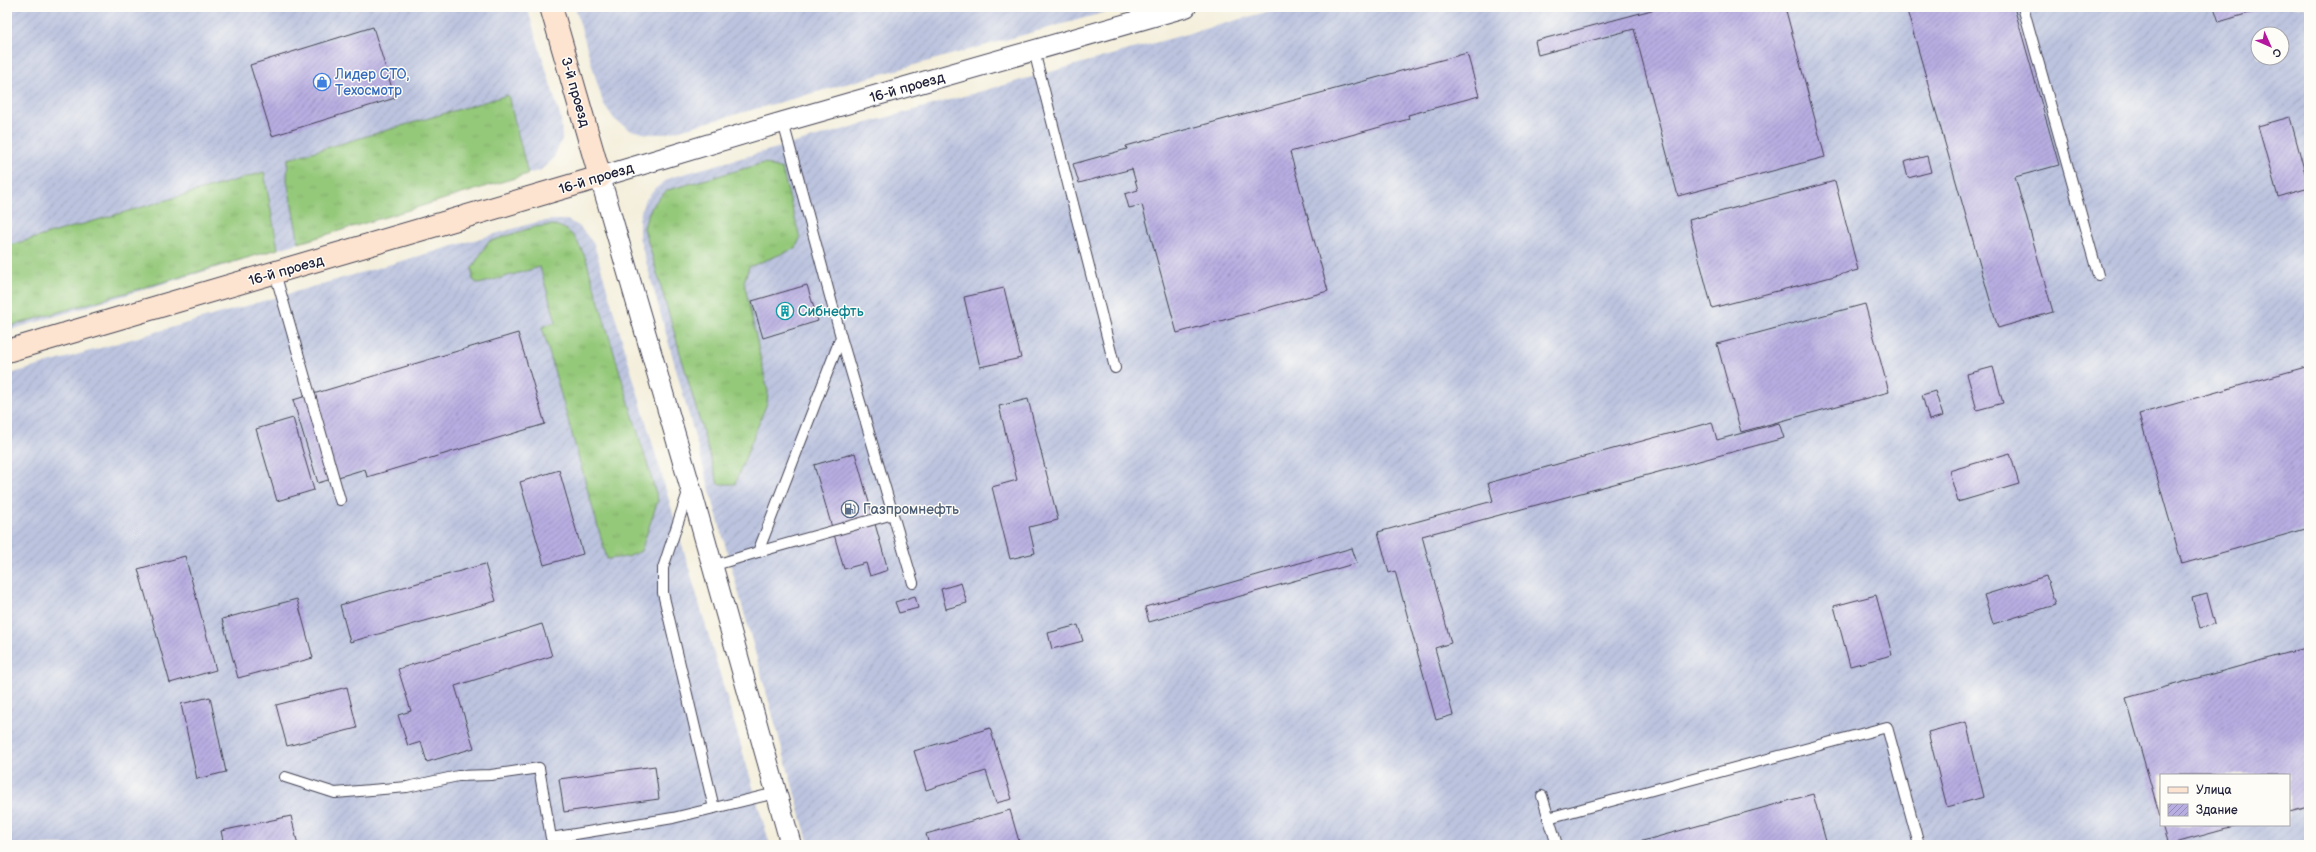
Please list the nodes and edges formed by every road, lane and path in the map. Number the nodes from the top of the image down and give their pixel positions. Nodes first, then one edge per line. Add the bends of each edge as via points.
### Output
1 (551, 7) edge
2 (1186, 7) edge
3 (2023, 7) edge
4 (1146, 13) edge
5 (1034, 51) junction
6 (783, 122) junction
7 (600, 177) junction
8 (275, 273) junction
9 (2098, 275) dead end
10 (841, 337) junction
11 (7, 352) edge
12 (1115, 368) dead end
13 (690, 486) junction
14 (340, 500) dead end
15 (893, 514) junction
16 (758, 552) junction
17 (712, 566) junction
18 (914, 583) dead end
19 (285, 777) dead end
20 (776, 793) junction
21 (1542, 796) dead end
22 (714, 808) junction
23 (1548, 818) junction
24 (791, 845) edge
25 (1557, 845) edge
26 (1920, 845) edge

1 - 7 street, 3-й проезд
2 - 4 street, 16-й проезд
3 - 9 lane
4 - 5 street, 16-й проезд
5 - 6 street, 16-й проезд
5 - 12 lane
6 - 7 street, 16-й проезд
6 - 10 lane
7 - 8 street, 16-й проезд
7 - 13 street
8 - 11 street, 16-й проезд
8 - 14 lane
10 - 15 lane
10 - 16 lane
13 - 17 street
13 - 22 lane via 663,568 663,593
15 - 16 lane
15 - 18 lane
16 - 17 lane
17 - 20 street
19 - 22 lane via 335,793 407,787 458,776 492,775 539,768 551,838 673,818
20 - 22 lane
20 - 24 street
21 - 23 lane
23 - 25 lane
23 - 26 lane via 1887,726

